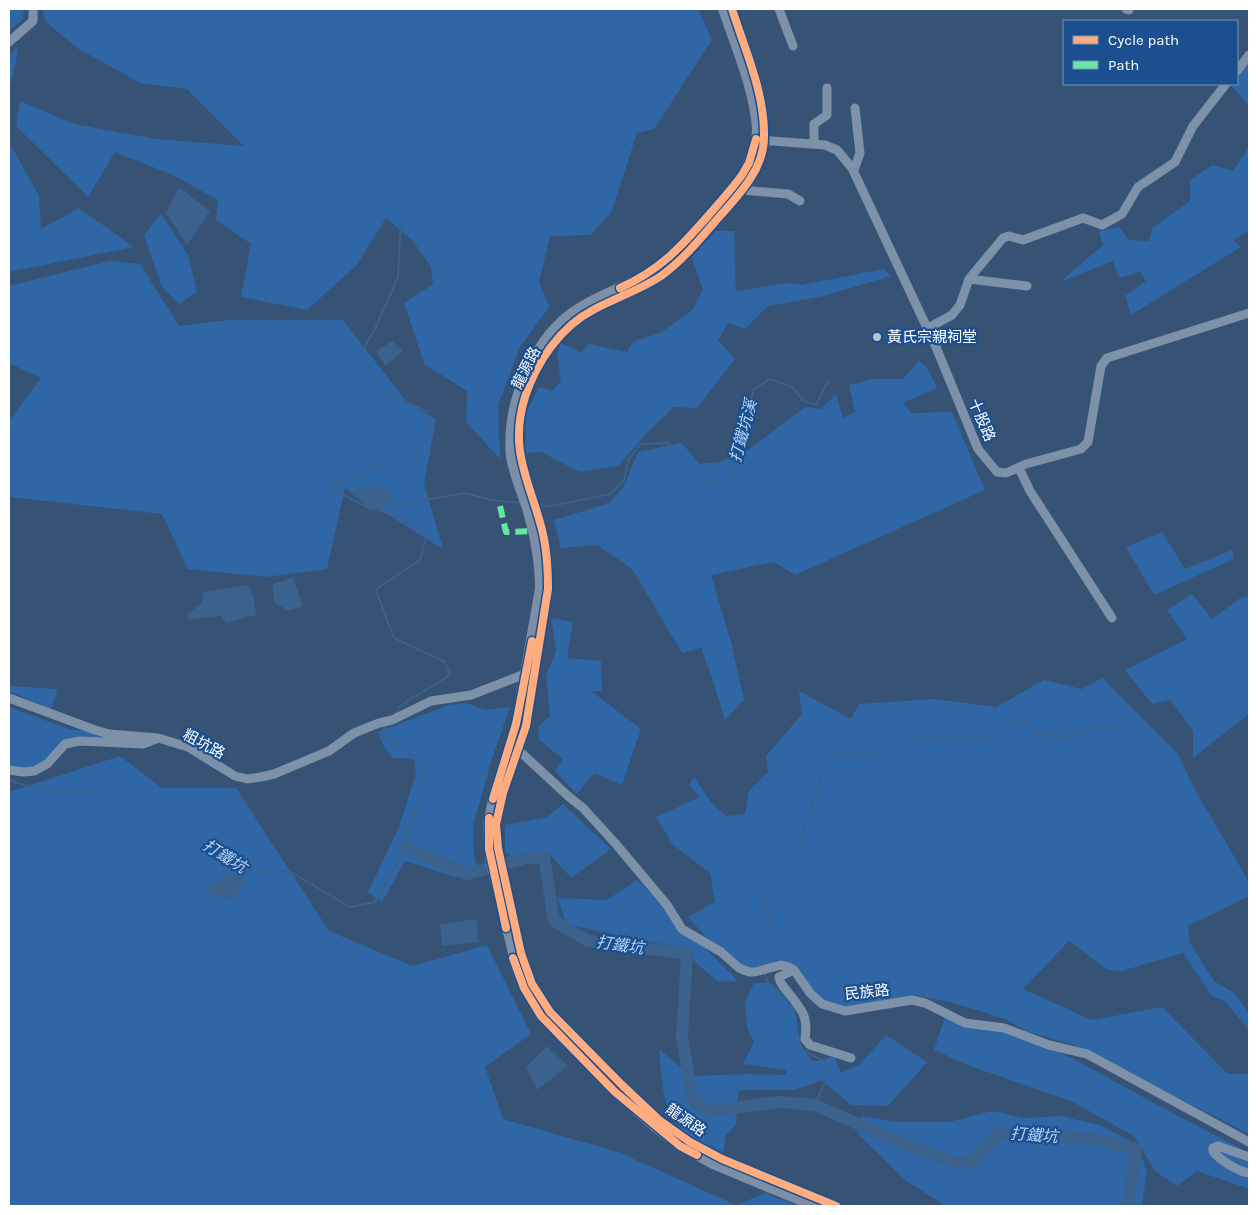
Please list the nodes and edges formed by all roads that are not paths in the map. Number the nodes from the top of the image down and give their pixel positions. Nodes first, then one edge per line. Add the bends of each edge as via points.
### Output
1 (33, 9) edge
2 (723, 9) edge
3 (732, 9) edge
4 (779, 9) edge
5 (9, 42) edge
6 (793, 46) dead end
7 (1249, 55) edge
8 (1238, 70) edge
9 (1225, 85) edge
10 (826, 88) dead end
11 (855, 108) dead end
12 (760, 139) junction
13 (814, 144) junction
14 (854, 170) junction
15 (742, 190) junction
16 (800, 201) dead end
17 (969, 278) junction
18 (1027, 286) dead end
19 (1249, 313) edge
20 (928, 328) junction
21 (1019, 468) junction
22 (530, 504) junction
23 (1112, 618) dead end
24 (535, 670) junction
25 (525, 674) junction
26 (9, 698) edge
27 (158, 738) junction
28 (515, 746) junction
29 (9, 770) edge
30 (794, 970) junction
31 (546, 1014) junction
32 (851, 1058) dead end
33 (1249, 1142) edge
34 (1249, 1157) edge
35 (1249, 1173) edge
36 (814, 1206) edge
37 (836, 1206) edge

1 - 5 street via 33,21
2 - 12 main road via 753,102
3 - 12 main road, 龍源路 via 764,116
4 - 6 street
7 - 8 street
9 - 17 street via 1193,126 1174,162 1138,187 1122,214 1102,225 1083,218 1023,240 1009,236 1004,238
10 - 13 street via 827,115 814,124
11 - 14 street via 860,153
12 - 13 street, 十股路
12 - 15 main road, 龍源路 via 757,166
12 - 22 main road via 735,186 676,252 641,278 575,311 543,345 525,377 510,437 512,457
13 - 14 street, 十股路 via 837,150
14 - 20 street, 十股路
15 - 16 street via 788,194
15 - 22 main road, 龍源路 via 670,269 580,318 569,326 550,350 532,380 520,417 520,456
17 - 18 street
17 - 20 street via 960,304 952,315
19 - 21 street, 十股路 via 1107,358 1102,366 1088,442 1081,449
20 - 21 street, 十股路 via 978,449 997,472 1006,473
21 - 23 street via 1030,491
22 - 24 main road, 龍源路 via 546,546 548,569 546,610
22 - 25 main road via 540,589
24 - 25 street
24 - 28 main road, 龍源路 via 528,717
25 - 27 street, 粗坑路 via 471,695 432,700 354,734 329,752 274,774 247,779 225,771 188,747
25 - 28 main road
26 - 27 street, 粗坑路 via 76,725 109,734
27 - 29 street via 143,744 65,744 47,764 34,771
28 - 30 street via 583,808 615,843 667,905 682,929 744,970 755,972 781,965
28 - 31 main road, 龍源路 via 496,824 496,862 526,970
30 - 32 street via 780,977 780,983 799,1005 805,1018 805,1039 810,1044
30 - 33 street, 民族路 via 822,1004 845,1011 912,1000 965,1023 1004,1028 1049,1045 1087,1054
31 - 36 main road, 龍源路 via 615,1092 680,1146 716,1165
31 - 37 main road, 龍源路 via 659,1120 690,1142 722,1159
34 - 35 street via 1218,1146 1213,1148 1216,1156

